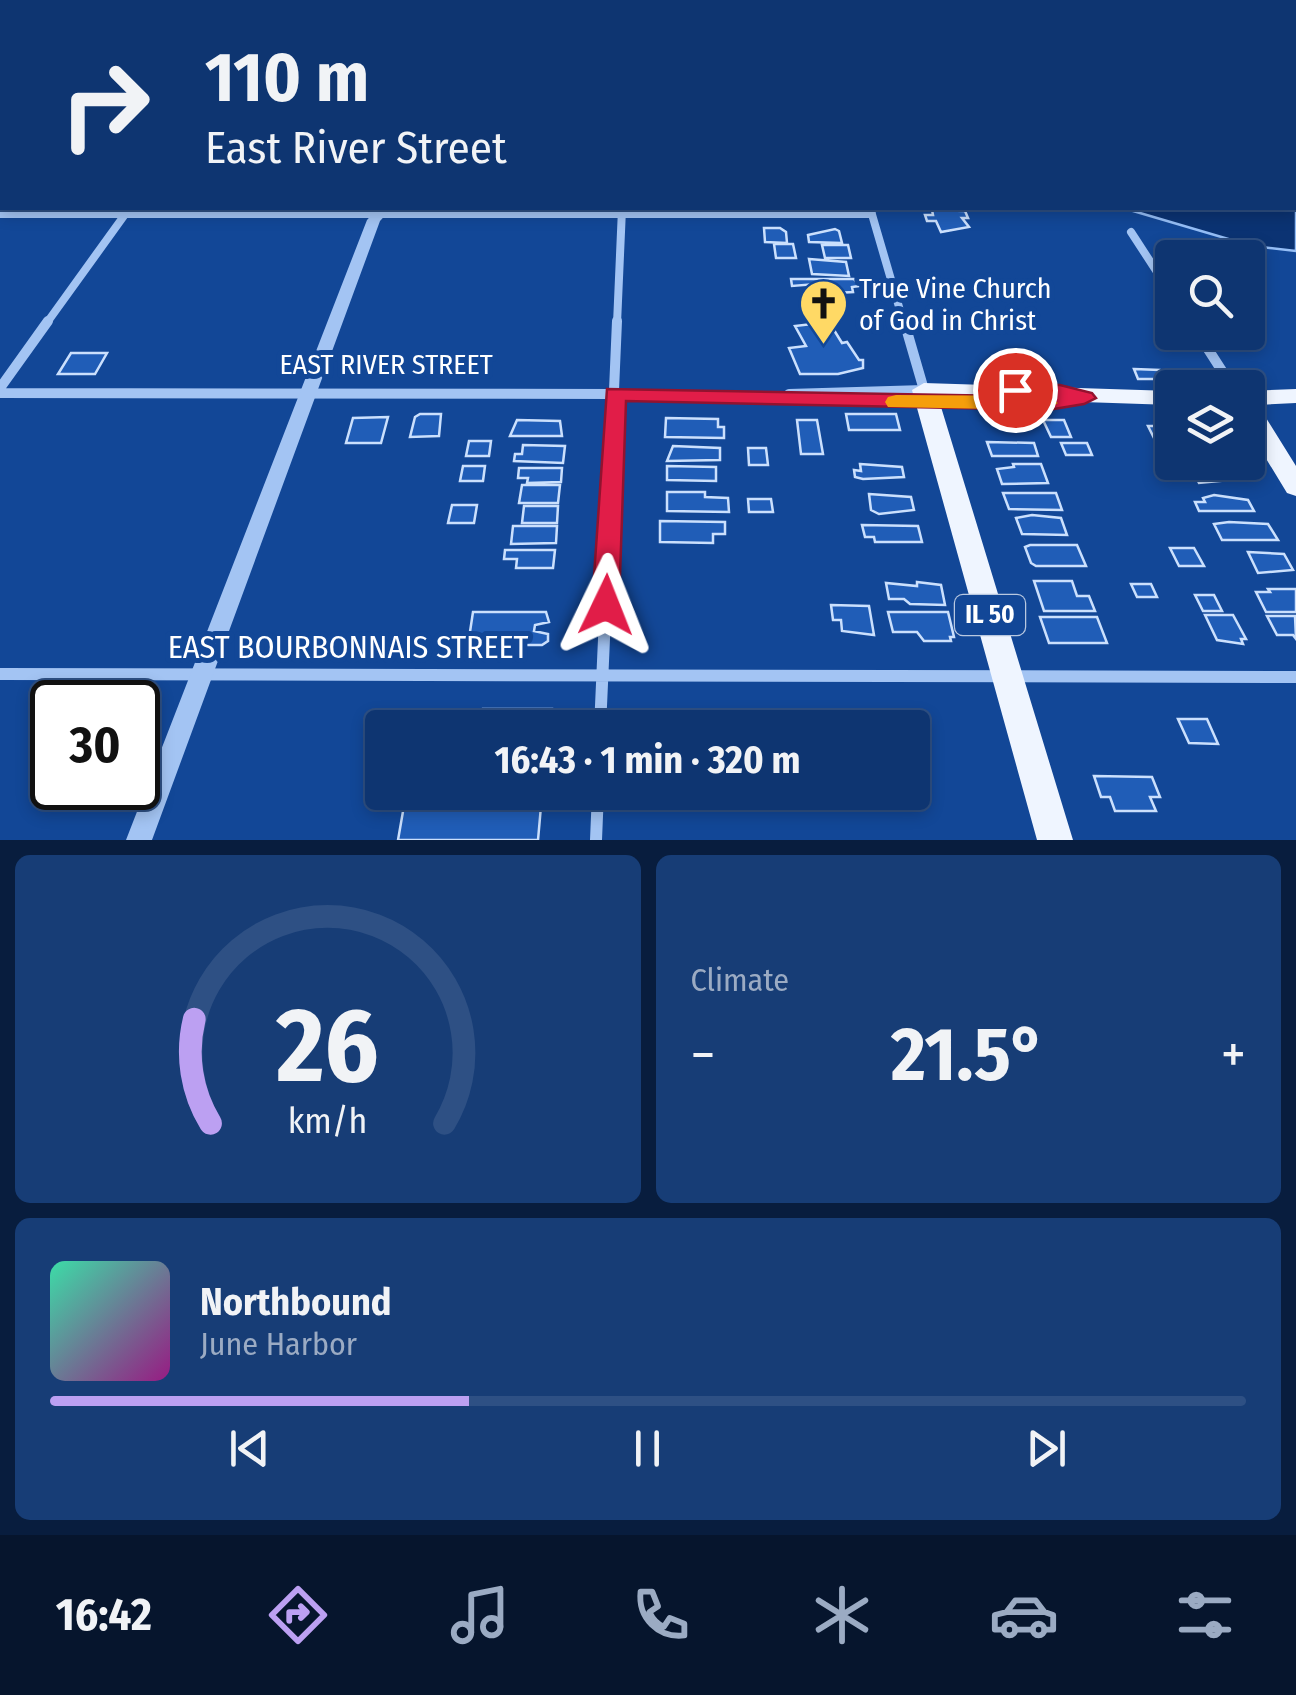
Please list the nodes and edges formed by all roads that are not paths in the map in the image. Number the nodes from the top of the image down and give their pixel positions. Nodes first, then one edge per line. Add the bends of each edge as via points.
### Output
1 (131, 210) edge
2 (384, 211) edge
3 (622, 211) edge
4 (871, 211) edge
5 (0, 214) edge
6 (124, 214) junction
7 (1132, 232) dead end
8 (1155, 268) edge
9 (0, 391) edge
10 (308, 394) junction
11 (615, 394) junction
12 (926, 396) junction
13 (1155, 398) edge
14 (1265, 398) edge
15 (1296, 398) edge
16 (1265, 436) edge
17 (1296, 486) edge
18 (0, 674) edge
19 (201, 674) junction
20 (603, 675) junction
21 (1008, 676) junction
22 (1296, 676) edge
23 (601, 710) edge
24 (597, 810) edge
25 (140, 840) edge
26 (596, 840) edge
27 (1056, 840) edge

1 - 6 street
2 - 3 street
2 - 6 street
2 - 10 street via 374,220
3 - 4 street
3 - 11 street
4 - 12 street
5 - 6 street
6 - 9 street
7 - 8 street
9 - 10 street, EAST RIVER STREET
10 - 11 street, EAST RIVER STREET
10 - 19 street
11 - 12 street, EAST RIVER STREET
11 - 20 street
12 - 13 main road, EAST RIVER STREET via 1045,390 1084,398
12 - 21 main road, IL 50
14 - 15 main road
16 - 17 main road
18 - 19 street, EAST BOURBONNAIS STREET
19 - 20 street, EAST BOURBONNAIS STREET
19 - 25 street
20 - 21 street, EAST BOURBONNAIS STREET
20 - 23 street
21 - 22 street, EAST BOURBONNAIS STREET
21 - 27 main road, IL 50
24 - 26 street

